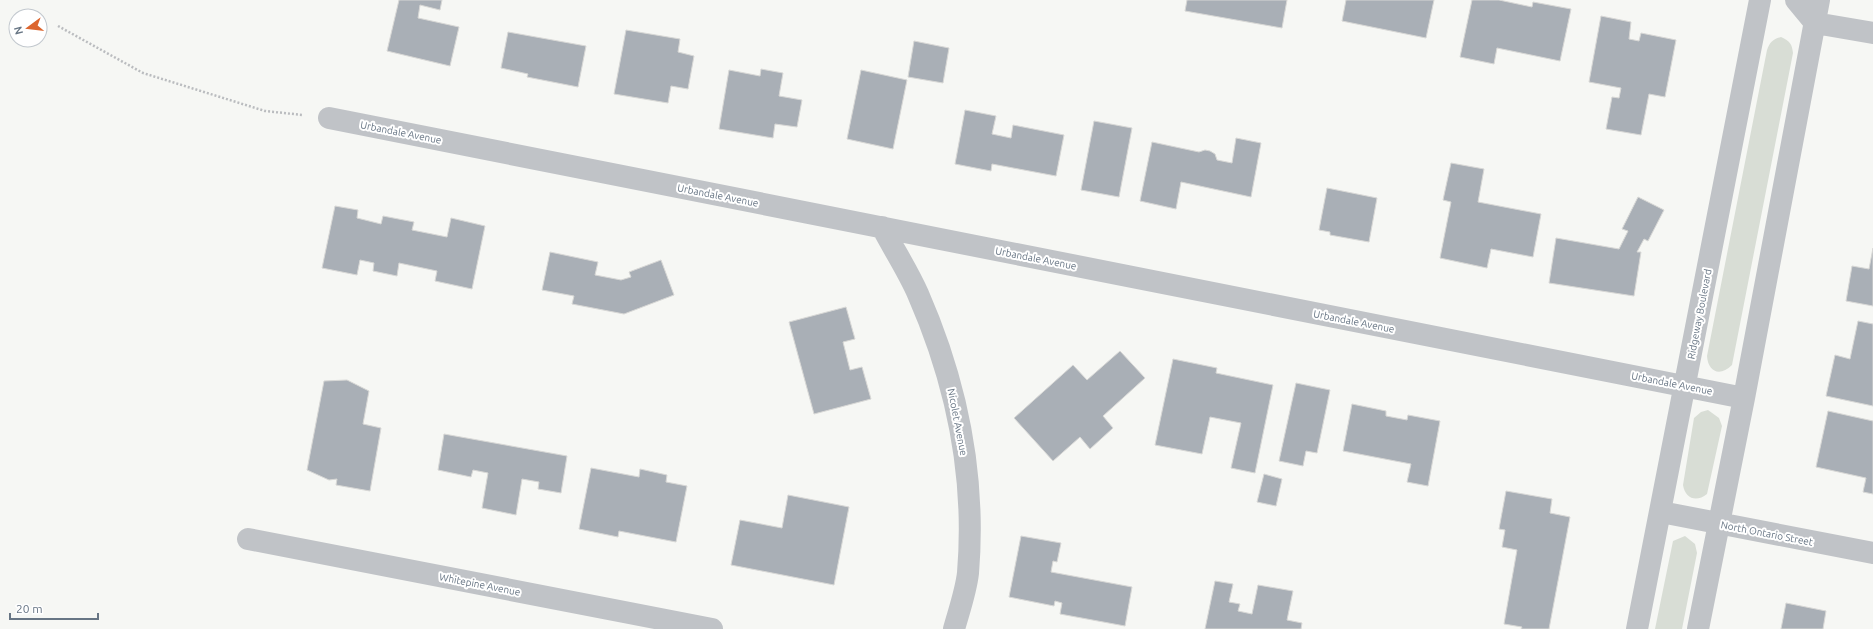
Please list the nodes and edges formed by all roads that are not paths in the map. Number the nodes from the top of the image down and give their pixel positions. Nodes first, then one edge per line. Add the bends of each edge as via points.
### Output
1 (1760, 0) edge
2 (1796, 0) edge
3 (1820, 0) edge
4 (1815, 23) junction
5 (1873, 34) edge
6 (329, 118) road end
7 (882, 228) junction
8 (1685, 386) junction
9 (1744, 398) junction
10 (1661, 512) junction
11 (1718, 523) junction
12 (248, 539) dead end
13 (1873, 553) edge
14 (712, 629) edge
15 (954, 629) edge
16 (1637, 629) edge
17 (1698, 629) edge

1 - 8 street, Ridgeway Boulevard
2 - 4 street
3 - 4 street
4 - 5 street
4 - 9 street
6 - 7 street, Urbandale Avenue
7 - 8 street, Urbandale Avenue
7 - 15 street, Nicolet Avenue via 918,294 942,355 963,436 969,500 968,574
8 - 9 street, Urbandale Avenue
8 - 10 street, Ridgeway Boulevard
9 - 11 street
10 - 11 street, North Ontario Street
10 - 16 street, Ridgeway Boulevard
11 - 13 street, North Ontario Street
11 - 17 street
12 - 14 street, Whitepine Avenue

